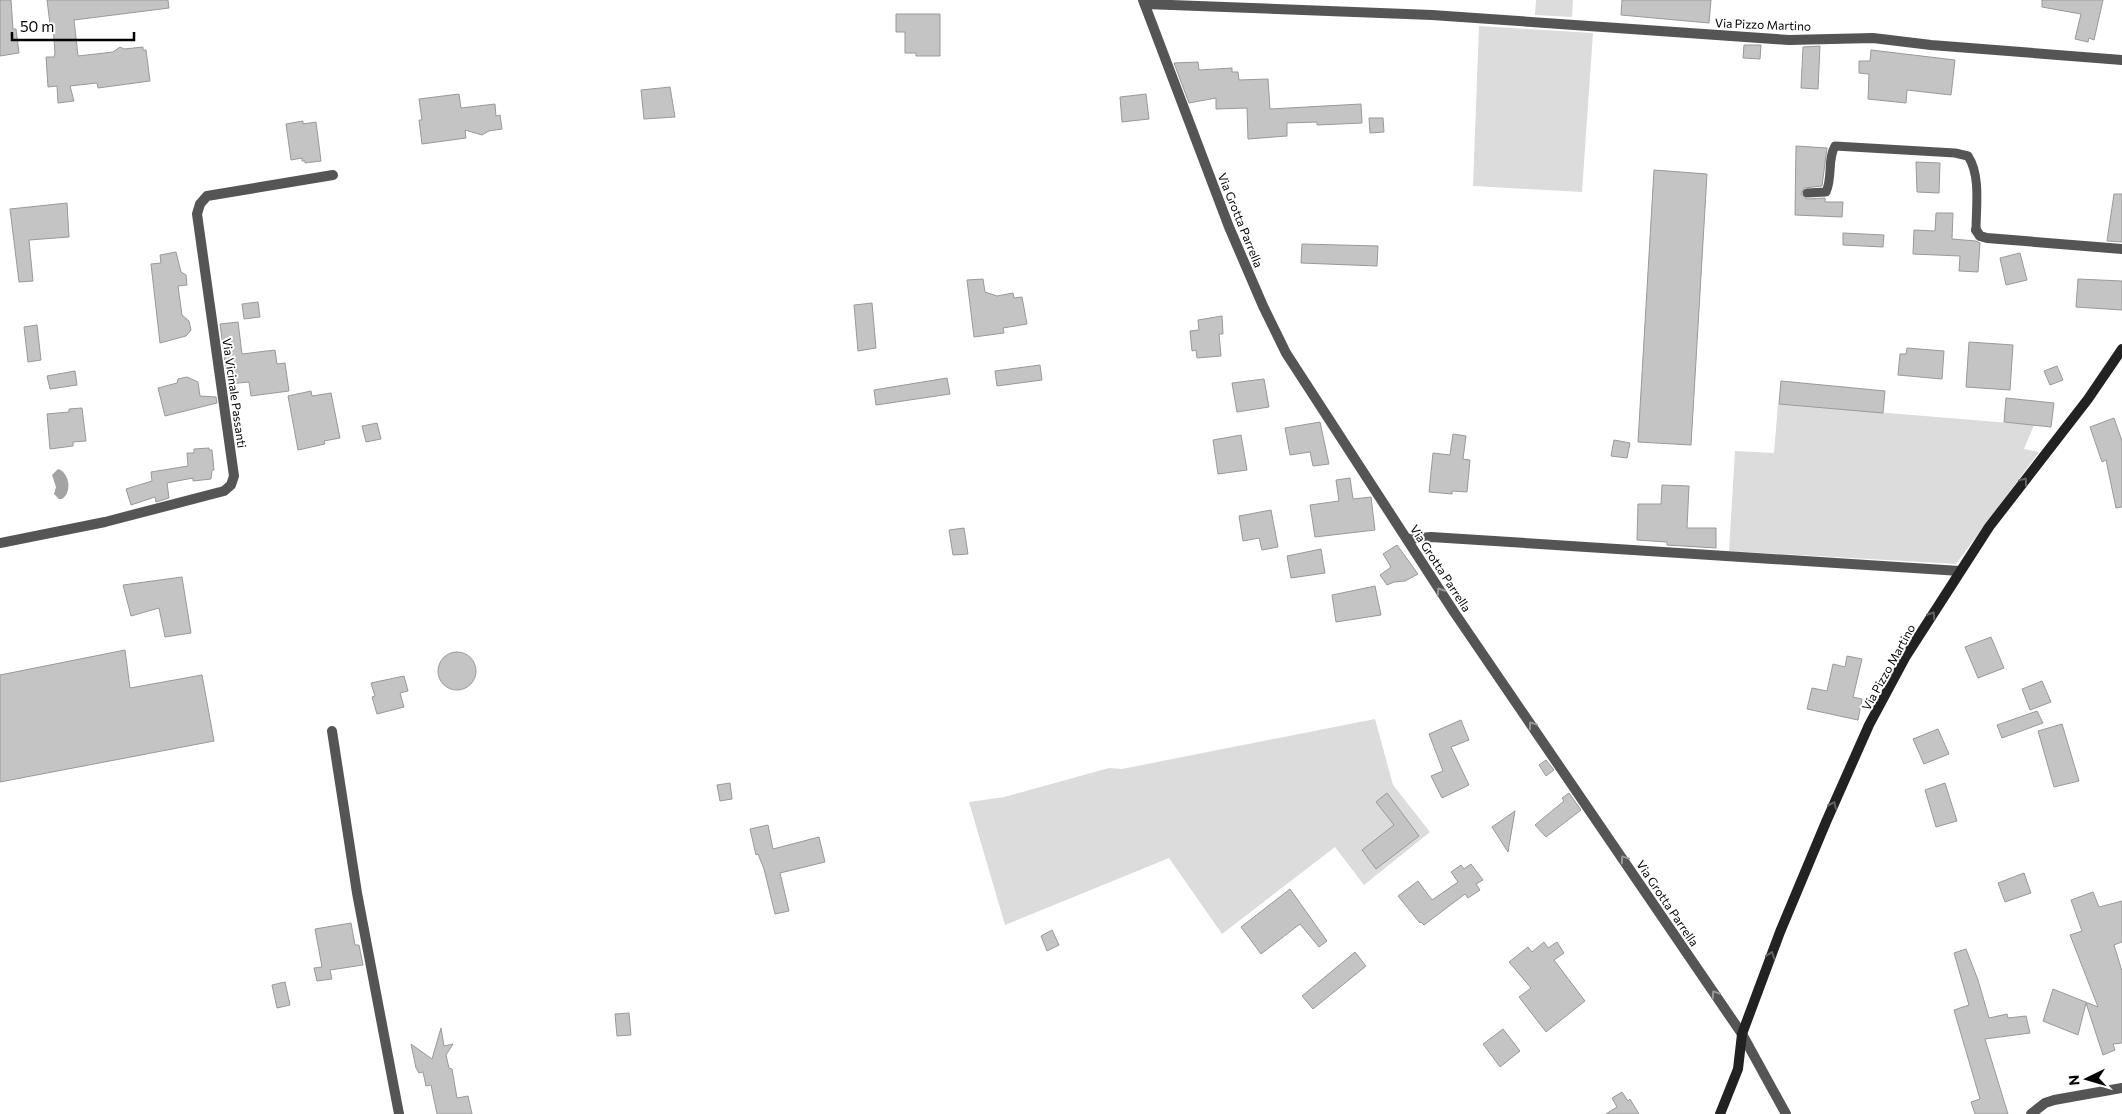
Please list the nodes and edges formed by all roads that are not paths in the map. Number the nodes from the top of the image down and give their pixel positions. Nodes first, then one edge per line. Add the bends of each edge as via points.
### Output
1 (1144, 2) edge
2 (2122, 60) edge
3 (333, 175) dead end
4 (1806, 193) dead end
5 (1976, 230) joint
6 (2122, 249) edge
7 (2122, 349) edge
8 (1407, 539) junction
9 (0, 543) edge
10 (1960, 571) junction
11 (332, 731) dead end
12 (1742, 1034) junction
13 (2122, 1088) edge
14 (399, 1114) edge
15 (1720, 1114) edge
16 (1786, 1114) edge
17 (2031, 1114) edge

1 - 2 street, Via Pizzo Martino via 1432,15 1788,40 1873,38
1 - 8 street, Via Grotta Parrella via 1229,227 1286,353
3 - 9 street, Via Vicinale Passanti via 207,196 200,204 197,214 234,476 231,485 224,491 104,522
4 - 5 lane via 1826,192 1835,146 1955,153 1968,156 1973,163
5 - 6 street via 1987,238
10 -> 7 street, Via Pizzo Martino via 1989,527 2088,399
8 - 10 street via 1431,537
12 -> 8 street, Via Grotta Parrella
12 -> 10 street, Via Pizzo Martino via 1780,932 1869,725 1906,656
11 - 14 street
12 - 15 street, Via Pizzo Martino via 1738,1069
12 - 16 street, Via Grotta Parrella
13 - 17 street via 2054,1100

